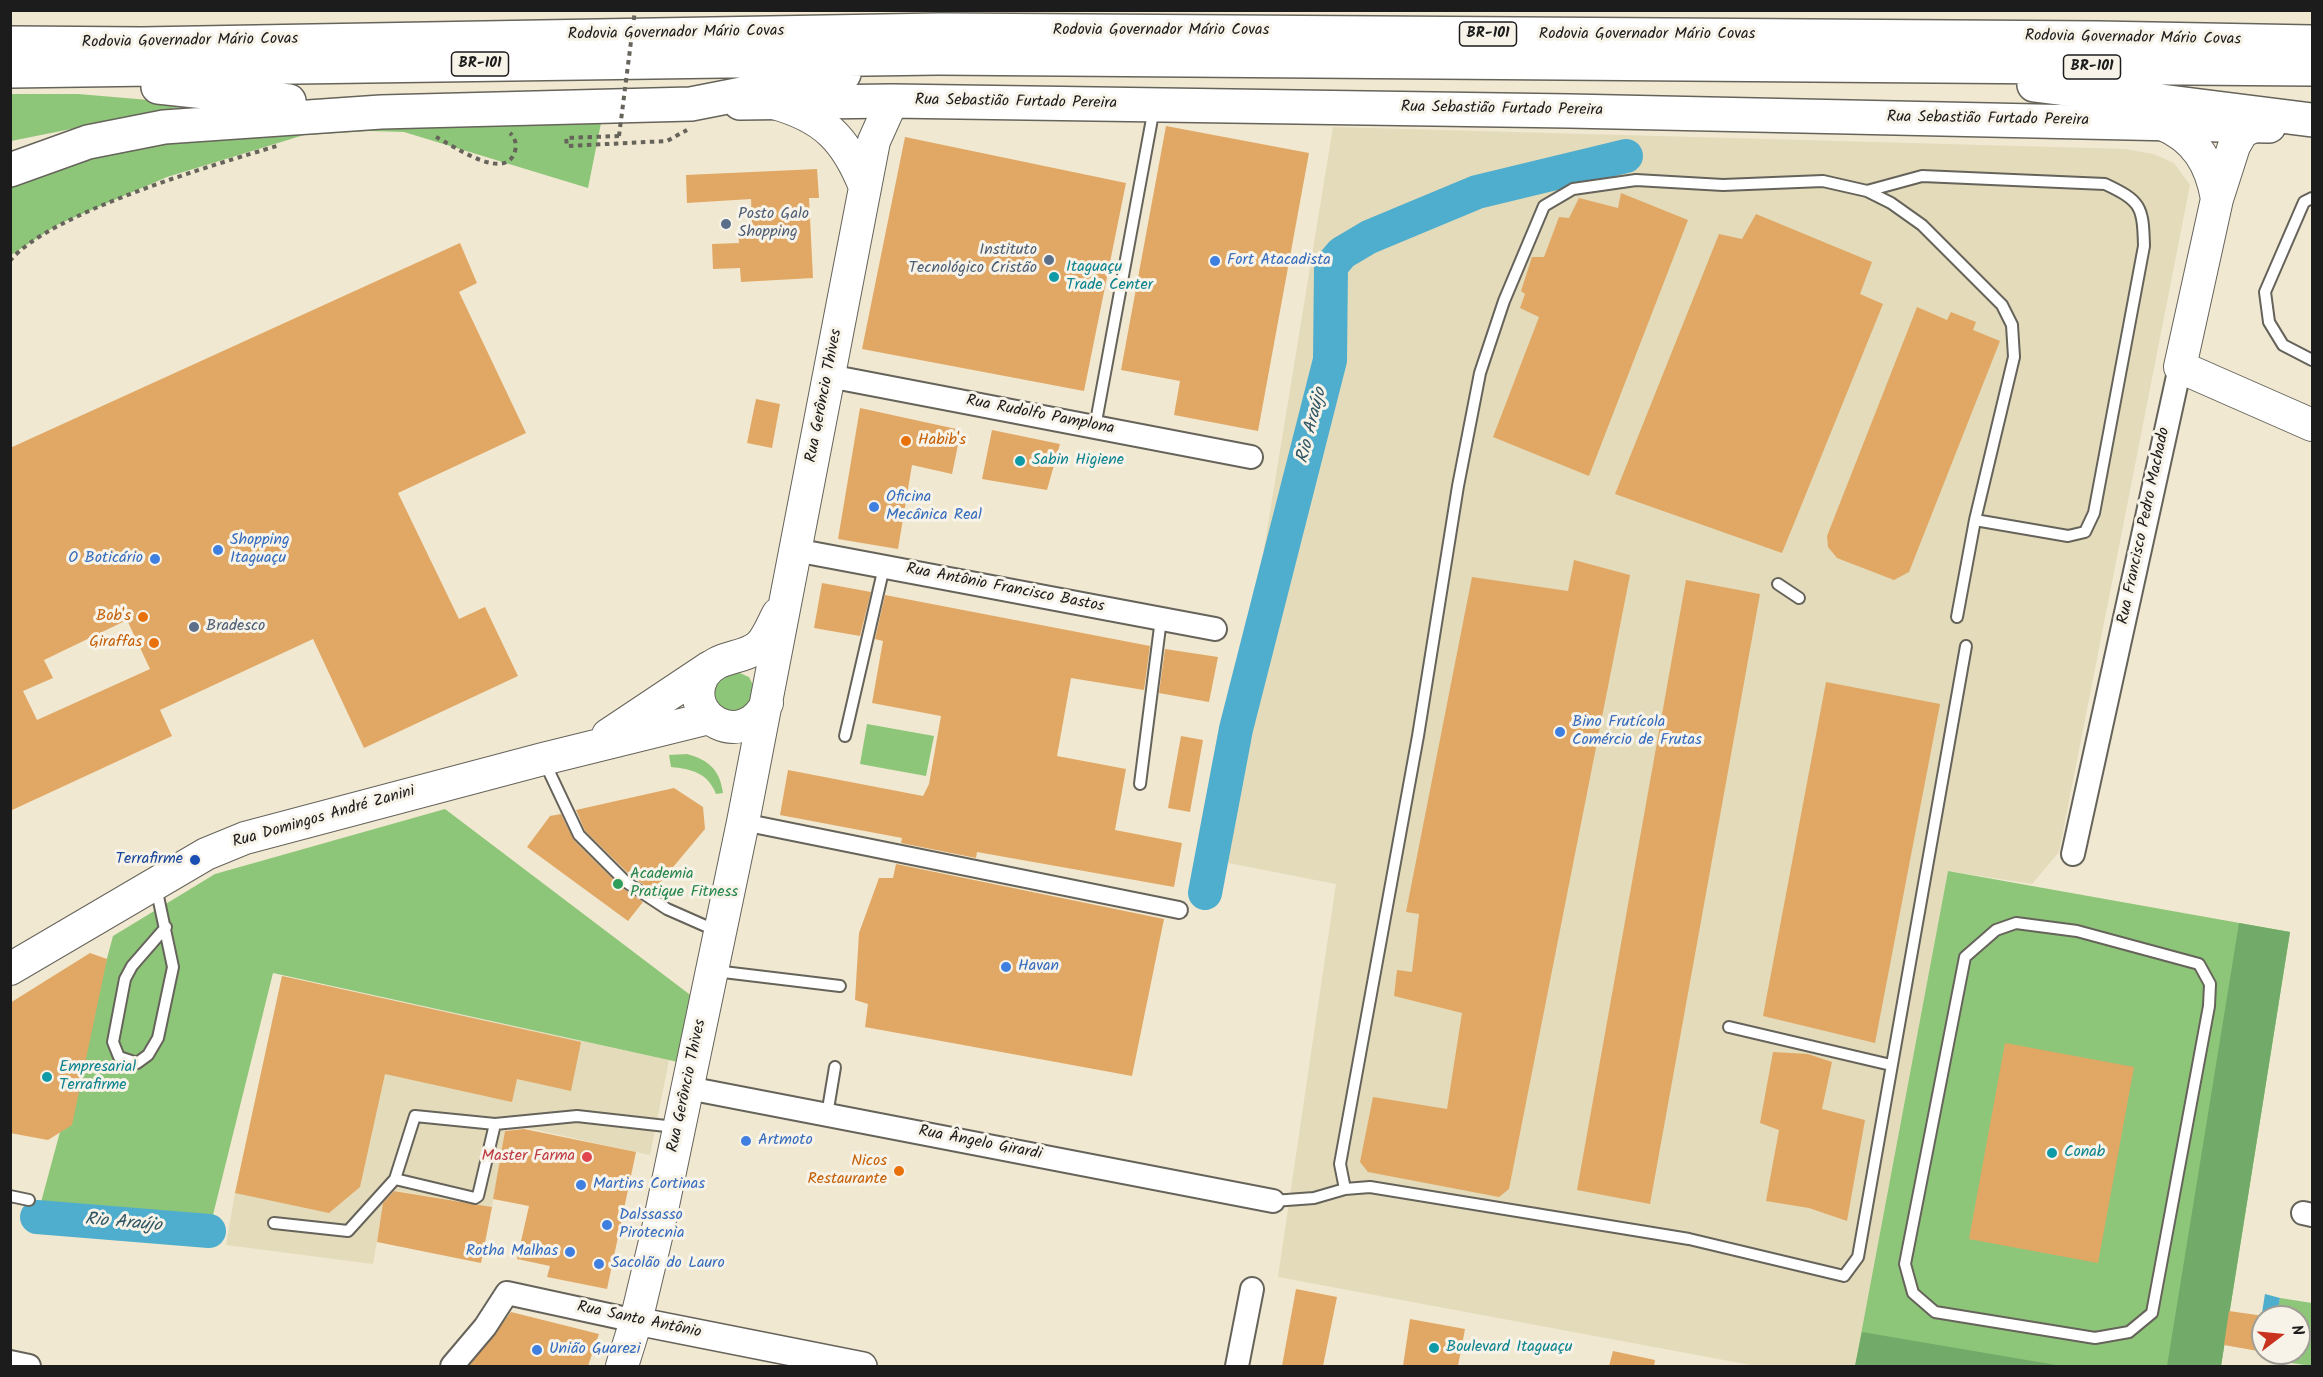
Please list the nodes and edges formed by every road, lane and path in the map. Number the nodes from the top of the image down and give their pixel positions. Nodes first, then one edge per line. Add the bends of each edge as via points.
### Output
1 (635, 10) edge
2 (784, 10) edge
3 (879, 31) junction
4 (2313, 42) edge
5 (938, 58) junction
6 (14, 62) edge
7 (1872, 65) junction
8 (2313, 69) edge
9 (891, 101) junction
10 (831, 102) junction
11 (774, 103) junction
12 (691, 104) junction
13 (1155, 105) junction
14 (381, 111) junction
15 (2313, 120) edge
16 (2162, 124) junction
17 (2254, 126) junction
18 (2313, 126) edge
19 (504, 129) dead end
20 (442, 134) dead end
21 (619, 136) dead end
22 (874, 141) junction
23 (282, 145) dead end
24 (10, 170) edge
25 (865, 187) junction
26 (1866, 191) junction
27 (2313, 198) edge
28 (2217, 199) junction
29 (10, 261) edge
30 (2313, 360) edge
31 (2180, 368) junction
32 (829, 376) junction
33 (2313, 425) edge
34 (1095, 427) junction
35 (1251, 457) dead end
36 (1975, 520) junction
37 (795, 550) junction
38 (884, 567) junction
39 (1778, 584) dead end
40 (1799, 598) dead end
41 (783, 606) junction
42 (1957, 617) dead end
43 (1161, 618) junction
44 (1215, 629) dead end
45 (1966, 646) dead end
46 (719, 663) junction
47 (767, 698) junction
48 (719, 723) junction
49 (845, 736) dead end
50 (593, 746) junction
51 (543, 759) junction
52 (1140, 784) dead end
53 (745, 813) junction
54 (2073, 854) dead end
55 (155, 884) junction
56 (1179, 910) dead end
57 (166, 927) junction
58 (719, 932) junction
59 (10, 969) edge
60 (712, 971) junction
61 (840, 986) dead end
62 (1729, 1027) dead end
63 (1891, 1065) junction
64 (835, 1067) dead end
65 (688, 1088) junction
66 (827, 1115) junction
67 (495, 1124) junction
68 (680, 1128) junction
69 (395, 1179) junction
70 (1345, 1189) junction
71 (10, 1196) edge
72 (29, 1200) dead end
73 (1272, 1201) joint
74 (274, 1223) dead end
75 (1252, 1289) dead end
76 (636, 1321) junction
77 (2095, 1338) joint
78 (10, 1362) edge
79 (29, 1366) edge
80 (452, 1366) edge
81 (622, 1366) edge
82 (863, 1366) edge
83 (1237, 1366) edge

1 - 21 path, bridge
2 - 3 main road
3 - 4 main road, Rodovia Governador Mário Covas / BR-101
3 - 6 main road, Rodovia Governador Mário Covas / BR-101 via 153,44
5 - 6 main road, Rodovia Governador Mário Covas / BR-101
5 - 7 main road, Rodovia Governador Mário Covas / BR-101
5 - 12 main road
6 - 14 main road
7 - 8 main road, Rodovia Governador Mário Covas / BR-101
7 - 15 main road
9 - 10 main road, Rua Sebastião Furtado Pereira
9 - 13 main road, Rua Sebastião Furtado Pereira
9 - 22 main road, Rua Gerôncio Thives
10 - 11 main road, Rua Sebastião Furtado Pereira
10 - 22 main road via 857,115
11 - 12 main road, Rua Sebastião Furtado Pereira
11 - 25 main road via 802,111 830,130 857,166
12 - 14 main road
13 - 16 main road, Rua Sebastião Furtado Pereira
13 - 34 lane
14 - 24 main road via 164,127 88,142
16 - 17 main road, Rua Sebastião Furtado Pereira
16 - 28 main road, Rua Francisco Pedro Machado via 2179,131 2194,144 2214,179
17 - 18 main road, Rua Sebastião Furtado Pereira
17 - 28 main road, Rua Francisco Pedro Machado via 2242,132 2234,146
19 - 20 path via 513,136 516,148 512,159 502,165 490,164 432,135
22 - 25 main road, Rua Gerôncio Thives
23 - 29 path via 168,181 88,213 62,225
25 - 32 main road, Rua Gerôncio Thives
26 - 36 lane via 1922,225 2002,305 2012,325 2014,357
26 - 36 lane via 1922,176 2105,184 2132,196 2144,220 2144,246 2094,513 2085,532 2068,536
26 - 70 lane via 1823,181 1723,185 1636,180 1573,189 1544,206 1504,301 1480,373 1340,1164
27 - 30 lane via 2304,202 2265,292 2269,322 2283,345
28 - 31 main road, Rua Francisco Pedro Machado
31 - 33 main road
31 - 54 street, Rua Francisco Pedro Machado
32 - 34 street, Rua Rudolfo Pamplona
32 - 37 main road, Rua Gerôncio Thives
34 - 35 street, Rua Rudolfo Pamplona
36 - 42 lane
37 - 38 street, Rua Antônio Francisco Bastos
37 - 41 main road, Rua Gerôncio Thives
38 - 43 street, Rua Antônio Francisco Bastos
38 - 49 lane
39 - 40 lane
41 - 46 main road via 759,646
41 - 47 main road, Rua Gerôncio Thives
43 - 44 street, Rua Antônio Francisco Bastos
43 - 52 lane
45 - 63 lane
46 - 47 main road via 738,659 754,666 765,680
46 - 48 main road via 700,685 699,698 702,709
46 - 50 main road
47 - 48 main road via 753,722
47 - 53 main road, Rua Gerôncio Thives
48 - 50 main road, Rua Domingos André Zanini
48 - 53 main road via 741,740 745,757
50 - 51 main road, Rua Domingos André Zanini
51 - 55 main road, Rua Domingos André Zanini via 244,838 206,854
51 - 58 lane via 579,835 626,882 667,909
53 - 56 street
53 - 58 main road, Rua Gerôncio Thives
55 - 57 lane
55 - 59 main road, Rua Domingos André Zanini
57 - 57 lane via 125,979 112,1042 118,1057 137,1063 148,1055 161,1026 173,967
58 - 60 main road, Rua Gerôncio Thives
60 - 61 lane
60 - 65 main road, Rua Gerôncio Thives
62 - 63 lane
63 - 70 lane via 1858,1257 1844,1276 1689,1239 1370,1187
64 - 66 lane
65 - 66 street, Rua Ângelo Girardi
65 - 68 main road, Rua Gerôncio Thives
66 - 73 street, Rua Ângelo Girardi
67 - 68 lane via 577,1116
67 - 69 lane via 415,1116
67 - 69 lane via 475,1198
68 - 76 main road, Rua Gerôncio Thives
69 - 74 lane via 348,1231
70 - 73 lane via 1314,1198
71 - 72 lane
75 - 83 street
76 - 80 street, Rua Santo Antônio via 507,1293
76 - 81 main road, Rua Gerôncio Thives
76 - 82 street, Rua Santo Antônio
77 - 77 lane via 2129,1332 2152,1313 2210,984 2199,964 2077,931 2016,923 1996,930 1965,957 1905,1264 1913,1293 1935,1312
78 - 79 street

